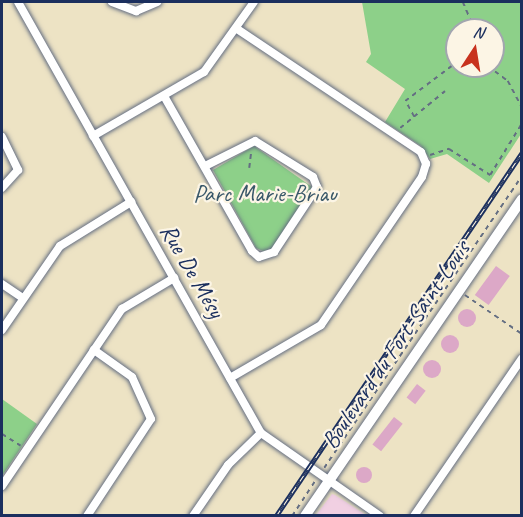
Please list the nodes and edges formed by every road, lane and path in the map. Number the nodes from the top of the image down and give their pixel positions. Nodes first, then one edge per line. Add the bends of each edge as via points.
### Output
1 (18, 2) edge
2 (112, 2) edge
3 (157, 2) edge
4 (255, 2) edge
5 (463, 2) edge
6 (470, 18) edge
7 (237, 29) junction
8 (445, 71) edge
9 (504, 78) edge
10 (445, 91) dead end
11 (164, 96) junction
12 (522, 107) edge
13 (414, 117) junction
14 (522, 121) edge
15 (398, 132) dead end
16 (93, 135) junction
17 (2, 137) edge
18 (252, 147) dead end
19 (426, 156) junction
20 (205, 166) junction
21 (249, 168) dead end
22 (522, 176) edge
23 (2, 188) edge
24 (522, 199) edge
25 (131, 202) junction
26 (174, 278) junction
27 (2, 284) edge
28 (464, 295) dead end
29 (23, 298) junction
30 (2, 330) edge
31 (522, 334) edge
32 (94, 350) junction
33 (522, 358) edge
34 (230, 378) junction
35 (261, 433) junction
36 (2, 434) edge
37 (22, 447) dead end
38 (323, 470) dead end
39 (315, 480) dead end
40 (329, 481) junction
41 (2, 486) edge
42 (87, 516) edge
43 (193, 516) edge
44 (292, 516) edge
45 (305, 516) edge
46 (380, 516) edge
47 (414, 516) edge

1 - 16 street, Rue De Mésy
2 - 3 street via 136,11
4 - 7 street
5 - 6 path
7 - 11 street via 208,69
7 - 19 street
8 - 13 path via 405,101
9 - 12 path
10 - 13 path
11 - 16 street
11 - 20 street
13 - 15 path
14 - 19 path via 490,175 449,149
16 - 25 street, Rue De Mésy
17 - 23 street via 18,173
18 - 21 path
19 - 34 street via 422,177 321,325
20 - 20 street via 252,251 264,258 274,252 318,184 255,141
22 - 38 path, Boulevard du Fort-Saint-Louis
24 - 40 street, Boulevard du Fort-Saint-Louis
25 - 26 street, Rue De Mésy
25 - 29 street via 67,240
26 - 32 street via 126,306
26 - 34 street, Rue De Mésy
27 - 29 street
28 - 31 path
29 - 30 street
32 - 41 street
32 - 42 street via 132,377 151,419
33 - 47 street
34 - 35 street, Rue De Mésy
35 - 40 street, Rue De Mésy
35 - 43 street via 228,465
36 - 37 path
39 - 44 path, Boulevard du Fort-Saint-Louis
40 - 45 street, Boulevard du Fort-Saint-Louis
40 - 46 street, Rue De Mésy

